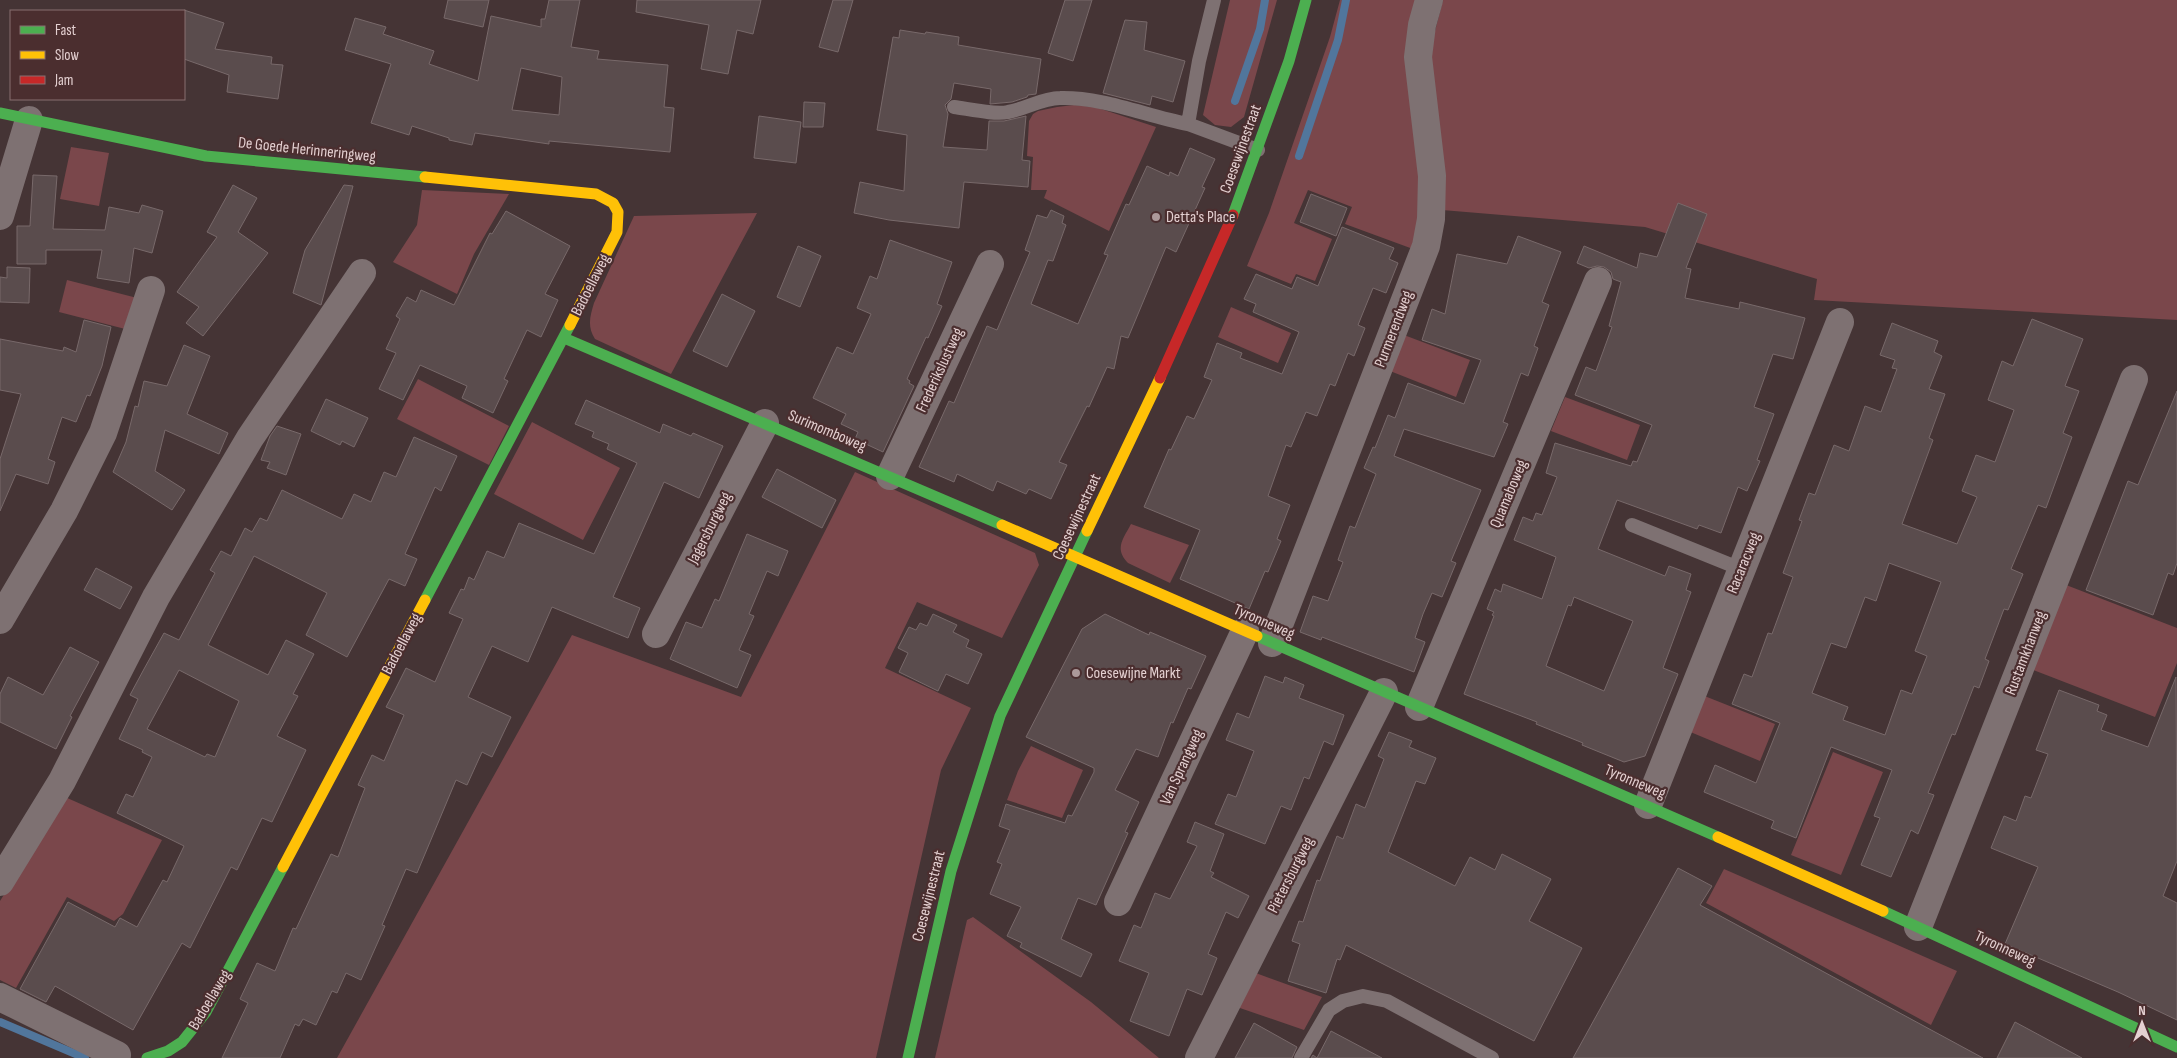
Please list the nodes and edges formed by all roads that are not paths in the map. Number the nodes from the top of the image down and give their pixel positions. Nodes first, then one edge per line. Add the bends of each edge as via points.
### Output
1 (1214, 0) edge
2 (1306, 0) edge
3 (1429, 0) edge
4 (954, 107) dead end
5 (0, 113) edge
6 (28, 120) junction
7 (1188, 124) junction
8 (1258, 150) junction
9 (613, 203) joint
10 (0, 216) edge
11 (990, 264) dead end
12 (362, 273) dead end
13 (1598, 281) dead end
14 (151, 290) dead end
15 (1840, 322) dead end
16 (564, 338) junction
17 (2134, 379) dead end
18 (765, 423) junction
19 (890, 476) junction
20 (1632, 525) dead end
21 (1076, 556) junction
22 (1741, 569) junction
23 (0, 620) edge
24 (1245, 632) junction
25 (656, 634) dead end
26 (1272, 643) junction
27 (1384, 692) junction
28 (1419, 707) junction
29 (1648, 805) junction
30 (0, 882) edge
31 (1118, 902) dead end
32 (1918, 927) junction
33 (0, 997) edge
34 (2177, 1047) edge
35 (125, 1057) edge
36 (147, 1058) edge
37 (908, 1058) edge
38 (1199, 1058) edge
39 (1301, 1058) edge
40 (1492, 1058) edge

1 - 7 lane
2 - 8 street, Coesewijnestraat
3 - 26 street, Purmerendweg via 1418,57 1432,176 1431,219 1426,246
4 - 7 lane via 1007,113 1042,101 1080,98
5 - 6 street, De Goede Herinneringweg
6 - 9 street, De Goede Herinneringweg via 206,156 596,194
6 - 10 street
7 - 8 lane
8 - 21 street, Coesewijnestraat via 1189,316
9 - 16 street, Badoellaweg via 618,212 617,232
11 - 19 street, Frederikslustweg
12 - 30 street via 250,438 156,597 62,780
13 - 28 street, Quamaboweg
14 - 23 street via 102,433 64,511
15 - 22 street, Racaracweg
16 - 18 street, Surimomboweg
16 - 36 street, Badoellaweg via 206,1012 181,1045
17 - 32 street, Rustamkhanweg
18 - 19 street, Surimomboweg
18 - 25 street, Jagersburgweg
19 - 21 street, Surimomboweg
20 - 22 lane
21 - 24 street, Tyronneweg
21 - 37 street, Coesewijnestraat via 997,724 950,871
22 - 29 street, Racaracweg
24 - 26 street, Tyronneweg
24 - 31 street, Van Sprangweg
26 - 27 street, Tyronneweg
27 - 28 street, Tyronneweg
27 - 38 street, Pietersburgweg
28 - 29 street, Tyronneweg
29 - 32 street, Tyronneweg
32 - 34 street, Tyronneweg
33 - 35 street
39 - 40 lane via 1329,1010 1343,1001 1363,996 1387,1001

